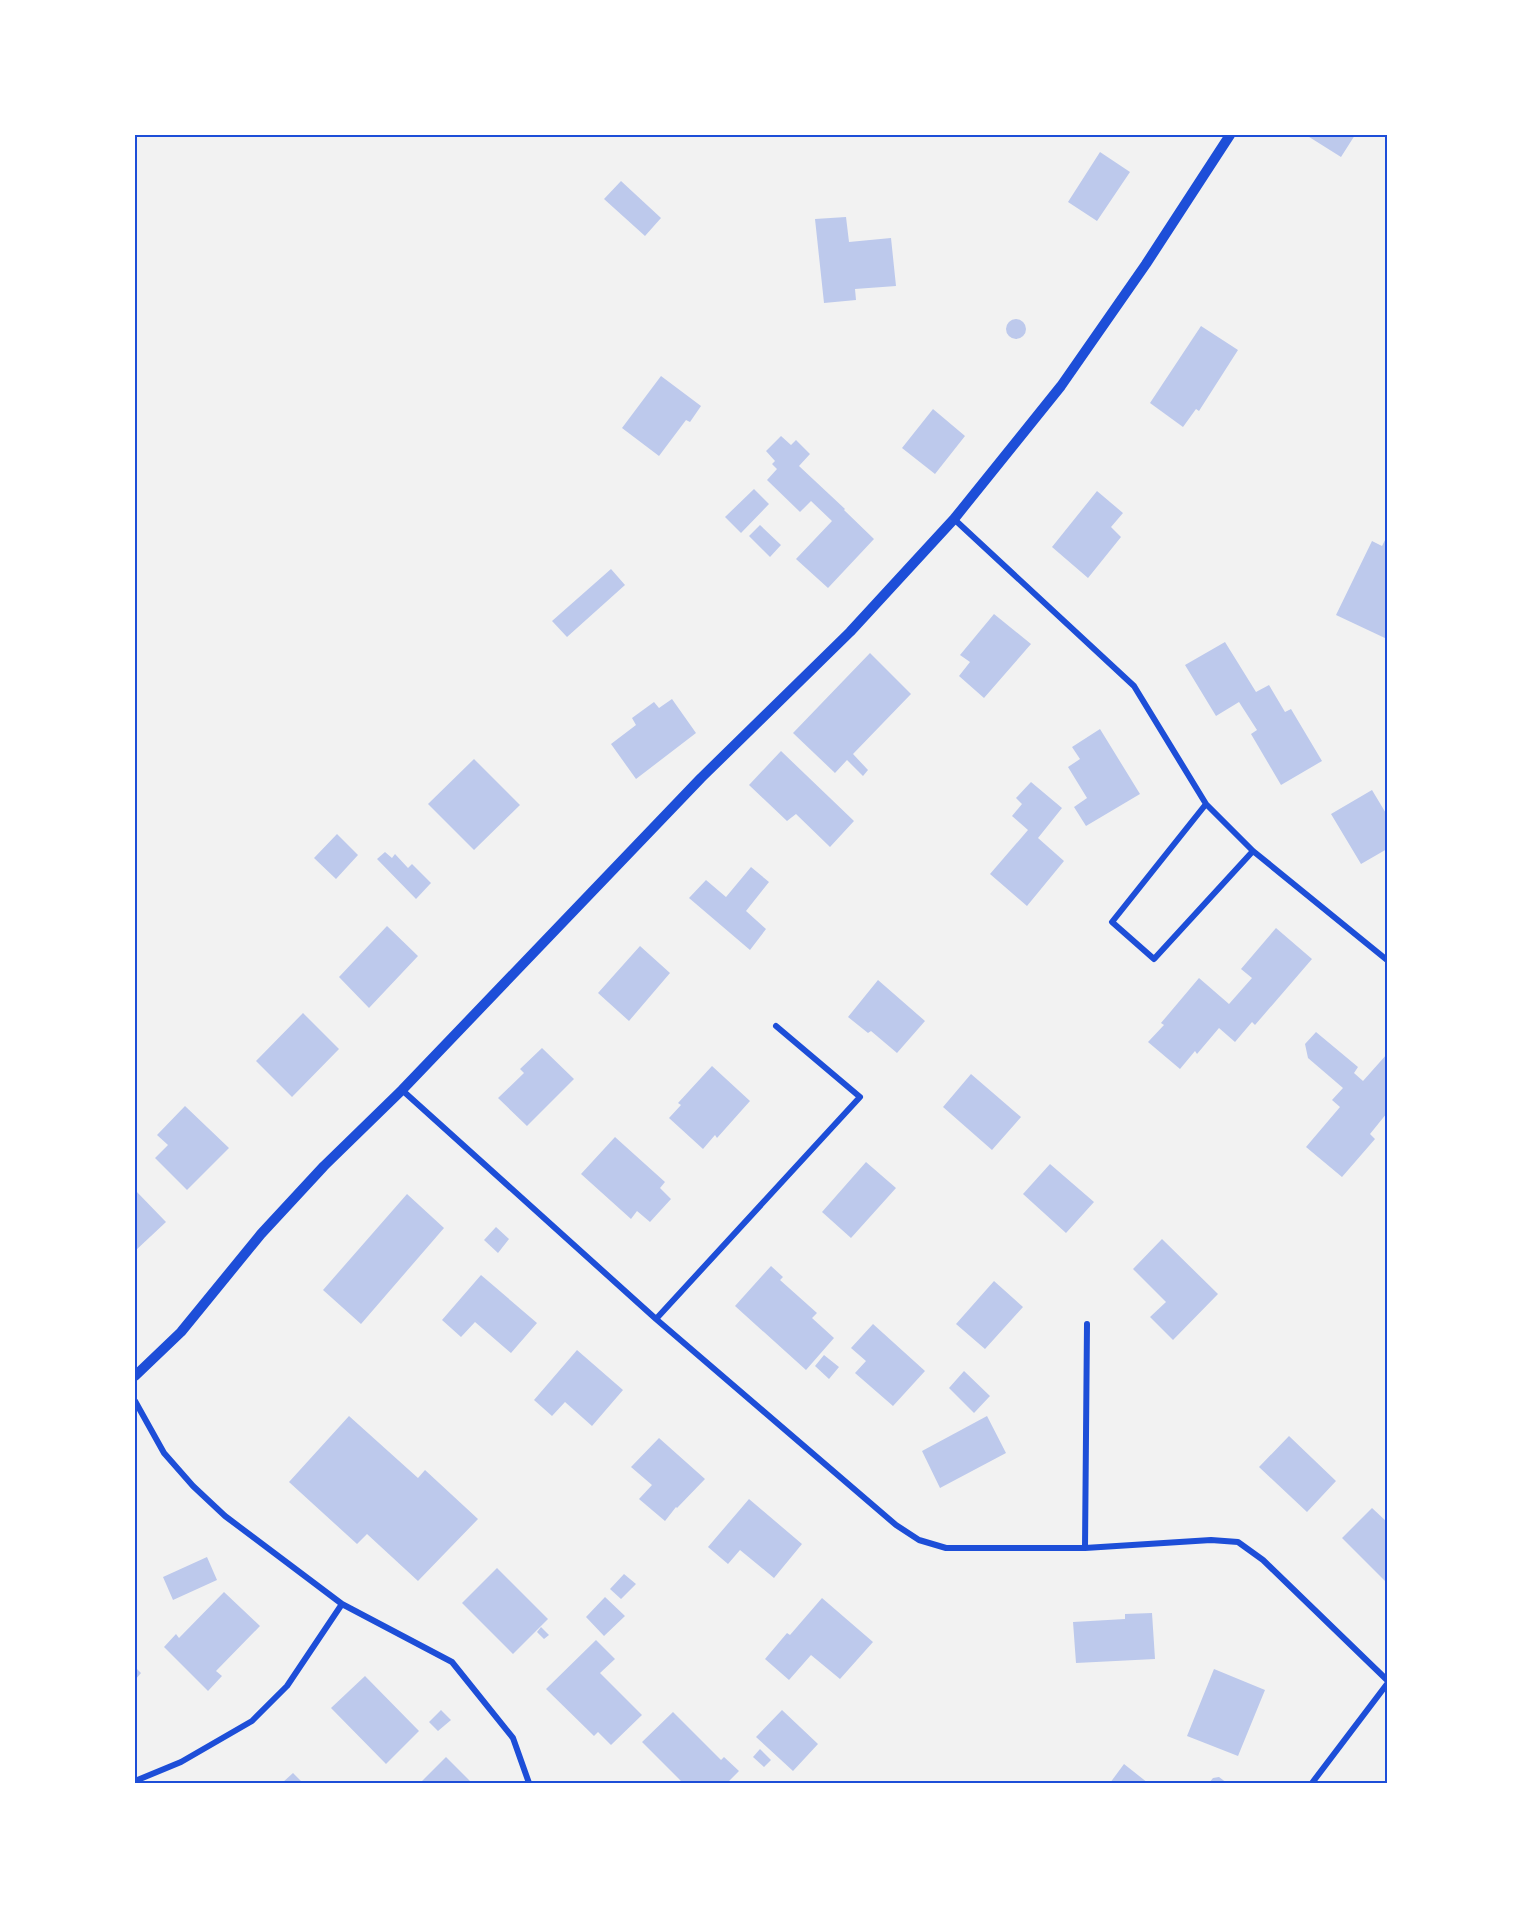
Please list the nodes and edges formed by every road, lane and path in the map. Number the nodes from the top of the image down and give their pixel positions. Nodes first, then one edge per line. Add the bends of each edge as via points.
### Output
1 (1230, 135) edge
2 (954, 519) junction
3 (1206, 804) junction
4 (1253, 850) junction
5 (1387, 960) edge
6 (776, 1026) dead end
7 (402, 1090) junction
8 (656, 1319) junction
9 (1087, 1324) dead end
10 (135, 1376) edge
11 (135, 1401) edge
12 (1084, 1548) junction
13 (342, 1604) junction
14 (1387, 1682) edge
15 (135, 1781) edge
16 (529, 1783) edge
17 (1312, 1783) edge

1 - 2 street via 1061,386
2 - 3 street via 1134,686
2 - 7 street via 850,632 701,778
3 - 4 street
3 - 4 street via 1112,922 1154,959
4 - 5 street
6 - 8 street via 860,1097
7 - 8 street
7 - 10 street via 308,1183 181,1332
8 - 12 street via 896,1525 919,1540 946,1548
9 - 12 street
11 - 13 street via 164,1453 193,1486 225,1516
12 - 14 street via 1211,1540 1238,1542 1263,1560
13 - 15 street via 287,1686 252,1721 181,1762
13 - 16 street via 452,1662 513,1738
14 - 17 street

